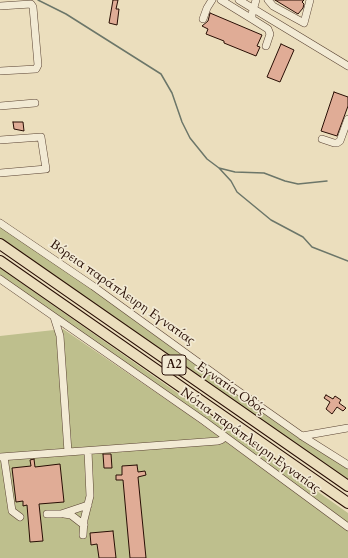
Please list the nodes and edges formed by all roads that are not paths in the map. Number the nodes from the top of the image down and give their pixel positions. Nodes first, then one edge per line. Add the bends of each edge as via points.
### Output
1 (212, 0) edge
2 (221, 0) edge
3 (239, 0) edge
4 (256, 0) edge
5 (268, 0) edge
6 (310, 0) edge
7 (0, 6) edge
8 (254, 8) junction
9 (277, 8) junction
10 (252, 18) junction
11 (203, 19) dead end
12 (272, 19) junction
13 (266, 46) dead end
14 (348, 66) edge
15 (0, 72) edge
16 (36, 102) dead end
17 (0, 106) edge
18 (348, 119) edge
19 (322, 139) dead end
20 (0, 140) edge
21 (0, 173) edge
22 (0, 223) edge
23 (0, 244) edge
24 (0, 261) edge
25 (0, 279) edge
26 (54, 317) junction
27 (348, 428) edge
28 (302, 436) junction
29 (225, 437) junction
30 (88, 451) junction
31 (68, 452) junction
32 (2, 457) edge
33 (348, 465) edge
34 (348, 486) edge
35 (348, 503) edge
36 (88, 505) junction
37 (47, 514) dead end
38 (62, 514) junction
39 (20, 516) dead end
40 (84, 525) junction
41 (348, 527) edge
42 (83, 535) dead end

1 - 11 street
2 - 10 street
3 - 8 street
4 - 8 street
5 - 9 street
6 - 9 street via 304,23
7 - 15 street via 31,4 38,65 36,69
8 - 10 street
8 - 12 street
9 - 12 street
10 - 13 street via 268,29 270,34
12 - 14 street
16 - 17 street
18 - 19 street via 340,141 334,144
20 - 21 street via 41,137 46,169
22 - 28 street, Βόρεια παράπλευρη Εγνατίας via 86,281
23 - 34 highway, Εγνατία Οδός / Α2
24 - 35 highway, Εγνατία Οδός / Α2
25 - 26 street, Νότια παράπλευρη Εγνατίας
26 - 29 street, Νότια παράπλευρη Εγνατίας
26 - 31 street via 60,336
27 - 28 street
28 - 33 street, Βόρεια παράπλευρη Εγνατίας
29 - 30 street via 218,441
29 - 41 street, Νότια παράπλευρη Εγνατίας
30 - 31 street
30 - 36 street
31 - 32 street
32 - 39 street via 12,511
36 - 38 street
36 - 40 street
37 - 38 street
38 - 40 street via 71,515
40 - 42 street

